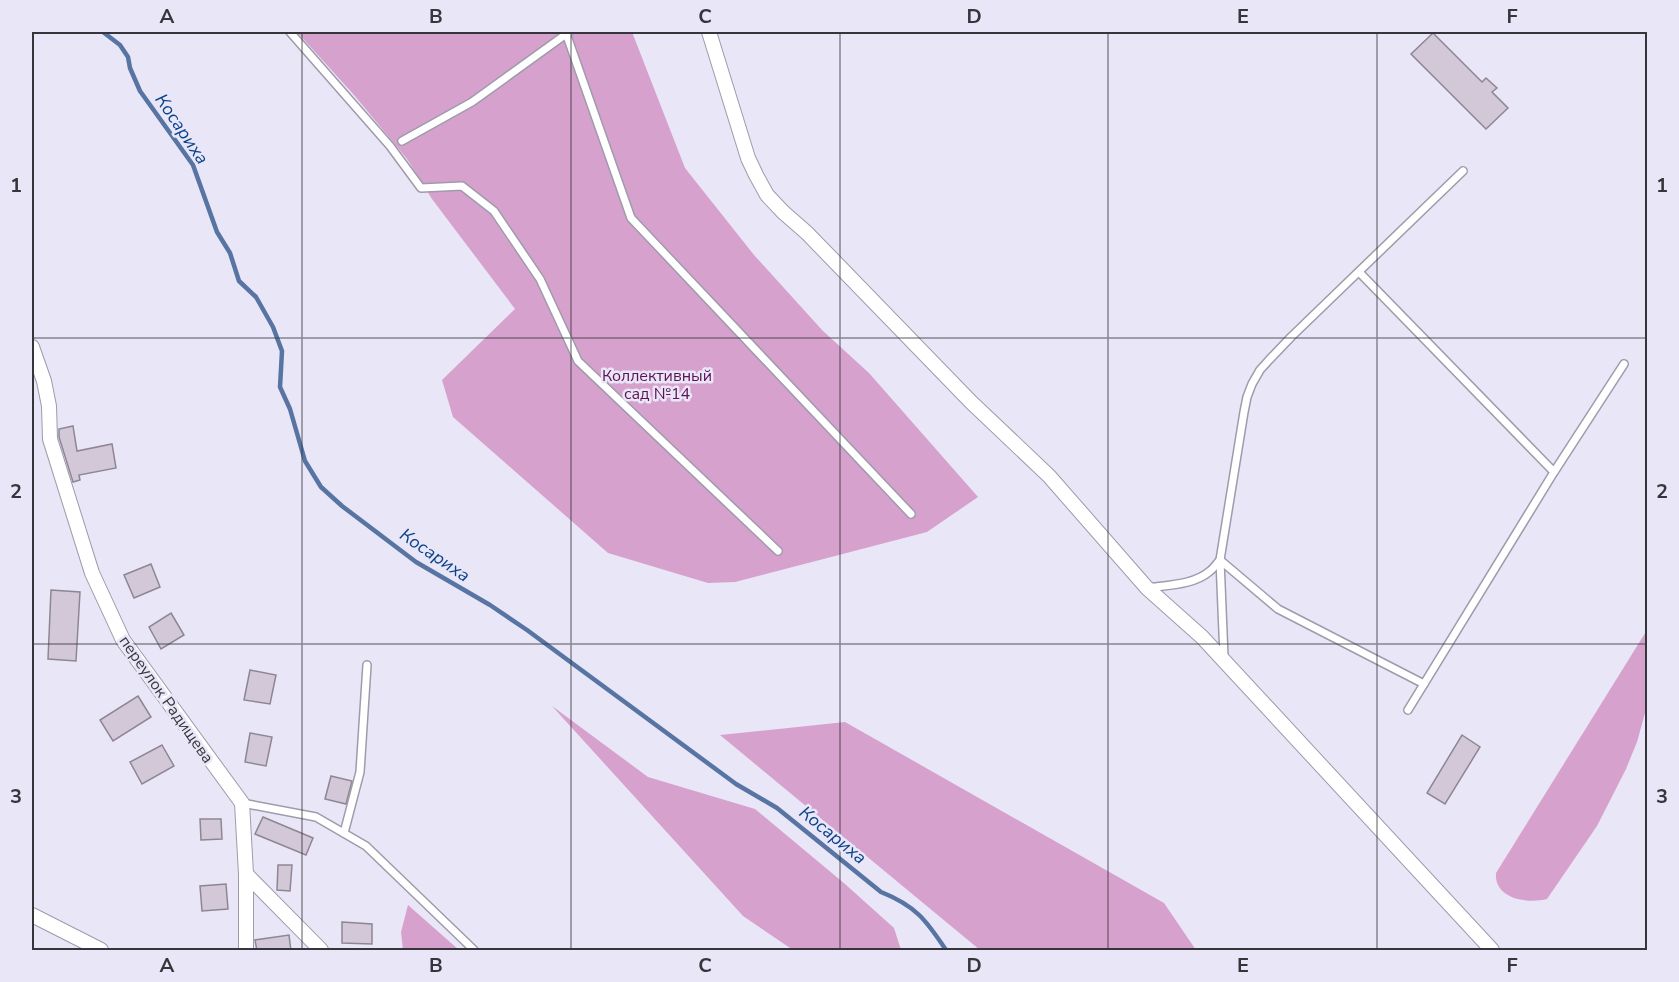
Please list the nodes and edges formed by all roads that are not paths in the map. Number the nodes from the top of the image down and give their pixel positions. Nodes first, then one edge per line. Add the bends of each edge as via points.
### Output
1 (290, 32) edge
2 (568, 32) edge
3 (709, 32) edge
4 (402, 141) dead end
5 (1463, 171) dead end
6 (1359, 272) junction
7 (32, 346) edge
8 (1624, 364) dead end
9 (1554, 472) junction
10 (911, 514) dead end
11 (778, 551) dead end
12 (1220, 560) junction
13 (1147, 588) junction
14 (1224, 660) junction
15 (368, 665) dead end
16 (1424, 684) junction
17 (1408, 710) dead end
18 (242, 803) junction
19 (344, 833) junction
20 (246, 874) junction
21 (32, 915) edge
22 (101, 951) edge
23 (246, 951) edge
24 (321, 951) edge
25 (474, 951) edge
26 (1491, 951) edge

1 - 11 lane via 390,146 421,188 462,186 494,211 540,279 578,362
2 - 4 lane via 472,102
2 - 10 lane via 631,218
3 - 13 street via 748,158 767,195 1049,476
5 - 6 lane
6 - 9 lane
6 - 12 lane via 1283,344 1252,384
7 - 18 street, переулок Радищева via 44,381 50,439 92,573 123,640
8 - 9 lane
9 - 16 lane
12 - 13 lane via 1196,579
12 - 14 lane
12 - 16 lane via 1278,609
13 - 14 street
14 - 26 street
15 - 19 lane via 360,772
16 - 17 lane
18 - 19 lane via 316,817
18 - 20 street
19 - 25 lane via 366,846
20 - 23 street
20 - 24 street
21 - 22 street

